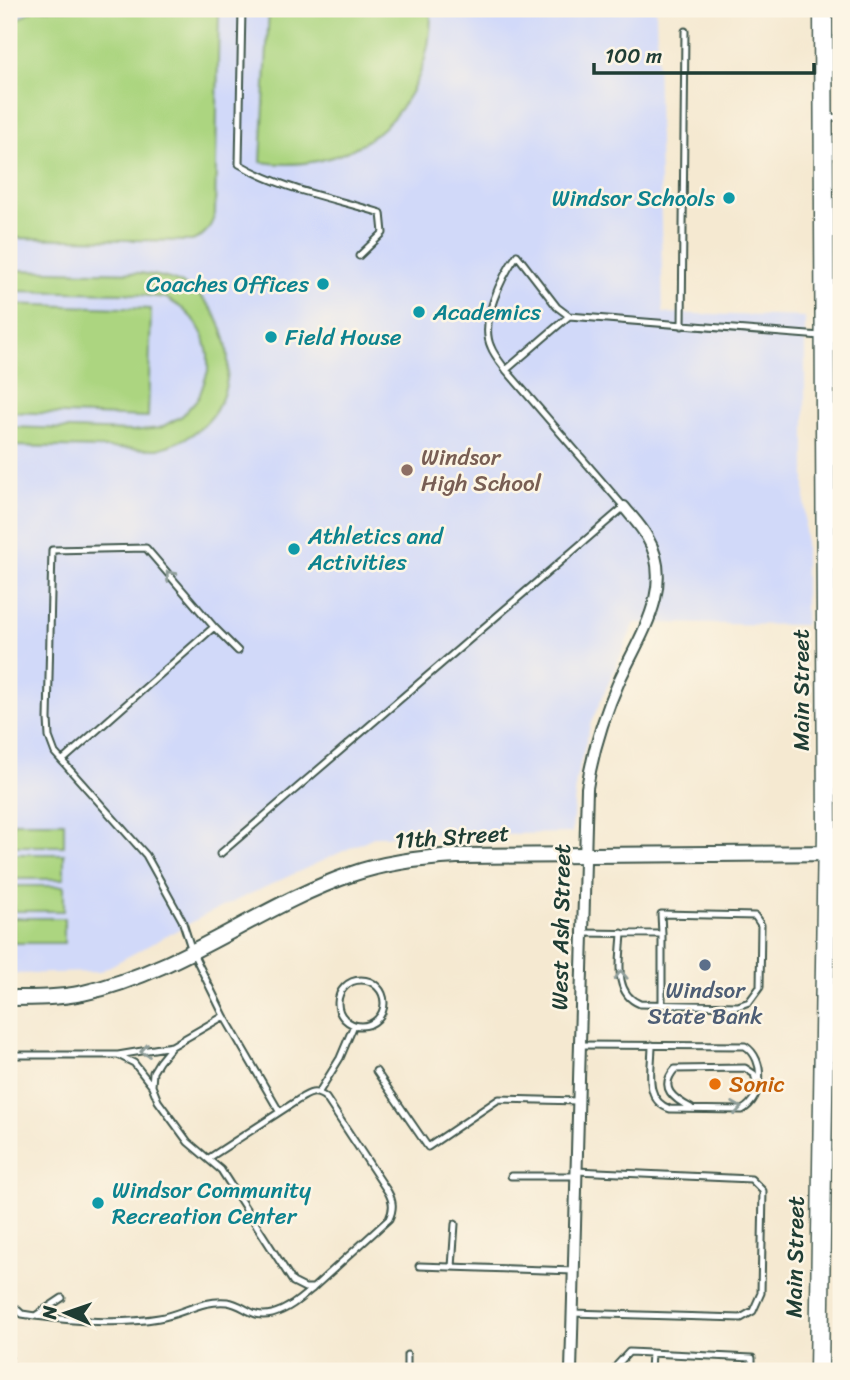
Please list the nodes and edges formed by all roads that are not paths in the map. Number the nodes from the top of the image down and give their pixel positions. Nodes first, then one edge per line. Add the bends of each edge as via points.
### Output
1 (242, 9) edge
2 (823, 9) edge
3 (685, 31) dead end
4 (832, 118) edge
5 (359, 256) dead end
6 (569, 316) junction
7 (682, 326) junction
8 (830, 326) edge
9 (506, 370) junction
10 (624, 507) junction
11 (833, 544) edge
12 (214, 627) junction
13 (238, 651) dead end
14 (62, 761) junction
15 (834, 853) edge
16 (220, 854) dead end
17 (584, 855) junction
18 (582, 933) junction
19 (622, 933) junction
20 (662, 934) junction
21 (192, 951) junction
22 (9, 998) edge
23 (662, 1005) junction
24 (224, 1016) junction
25 (354, 1025) junction
26 (579, 1045) junction
27 (652, 1045) junction
28 (172, 1046) junction
29 (9, 1055) edge
30 (118, 1055) junction
31 (376, 1071) dead end
32 (152, 1086) junction
33 (319, 1092) junction
34 (758, 1094) junction
35 (578, 1101) junction
36 (694, 1109) junction
37 (279, 1111) junction
38 (209, 1158) junction
39 (576, 1173) junction
40 (511, 1176) dead end
41 (455, 1224) dead end
42 (419, 1266) dead end
43 (452, 1267) junction
44 (573, 1271) junction
45 (313, 1288) junction
46 (62, 1298) dead end
47 (9, 1302) edge
48 (572, 1312) junction
49 (36, 1316) junction
50 (651, 1353) junction
51 (407, 1355) dead end
52 (407, 1371) edge
53 (571, 1371) edge
54 (617, 1371) edge
55 (650, 1371) edge
56 (752, 1371) edge
57 (819, 1371) edge

1 - 5 lane via 239,164 293,189 381,213 383,233
2 - 4 main road, Main Street
3 - 7 lane
4 - 8 main road, Main Street
6 - 7 lane
6 - 9 lane
6 - 9 lane via 517,255 505,271 487,332 490,346
7 - 8 lane
8 - 11 main road, Main Street
9 - 10 lane
10 - 16 lane
10 - 17 street, West Ash Street via 649,539 655,559 655,602 597,737 587,788
11 - 15 main road, Main Street
12 - 13 lane
12 - 14 lane
12 -> 14 lane via 146,548 52,550 48,728
14 - 21 lane via 155,868
15 - 17 street, 11th Street
15 - 57 main road, Main Street
17 - 18 street, West Ash Street
17 - 21 street, 11th Street via 457,856 385,865 315,889
18 - 19 lane
18 - 26 street, West Ash Street
19 - 20 lane
23 -> 19 lane via 640,1004 624,992 620,978
20 - 23 lane
20 - 23 lane via 661,914 755,916 761,925 760,987 749,1002 738,1006
21 - 22 street, 11th Street via 110,986 61,997
21 - 24 lane
24 - 28 lane
24 - 37 lane
25 - 25 lane via 374,1022 383,1010 379,989 366,981 350,983 340,995 339,1010
25 - 33 lane
26 - 27 lane
26 - 35 street, West Ash Street
27 - 34 lane via 745,1046 759,1062
27 - 36 lane via 655,1100 670,1109
28 -> 30 lane
28 - 32 lane via 153,1072
29 - 30 lane
30 - 32 lane via 134,1063
31 - 35 lane via 428,1147 499,1099
32 - 38 lane via 188,1142
33 - 37 lane
33 - 45 lane via 388,1192 393,1210 389,1219
36 -> 34 lane via 742,1110
34 - 36 lane via 750,1070 676,1069 668,1078 668,1089 673,1098
35 - 39 street, West Ash Street
37 - 38 lane
38 - 45 lane via 293,1282
39 - 40 lane
39 - 44 street, West Ash Street
39 - 48 lane via 751,1179 763,1191 761,1280 758,1303 741,1318
41 - 43 lane
42 - 43 lane
43 - 44 lane
44 - 48 street, West Ash Street
45 - 49 lane via 292,1306 271,1314 255,1315 227,1302 195,1306 161,1318 126,1321
46 - 49 lane
47 - 49 lane via 22,1314
48 - 53 street, West Ash Street
50 - 54 lane via 629,1352
50 - 55 lane
50 - 56 lane via 752,1358
51 - 52 lane

